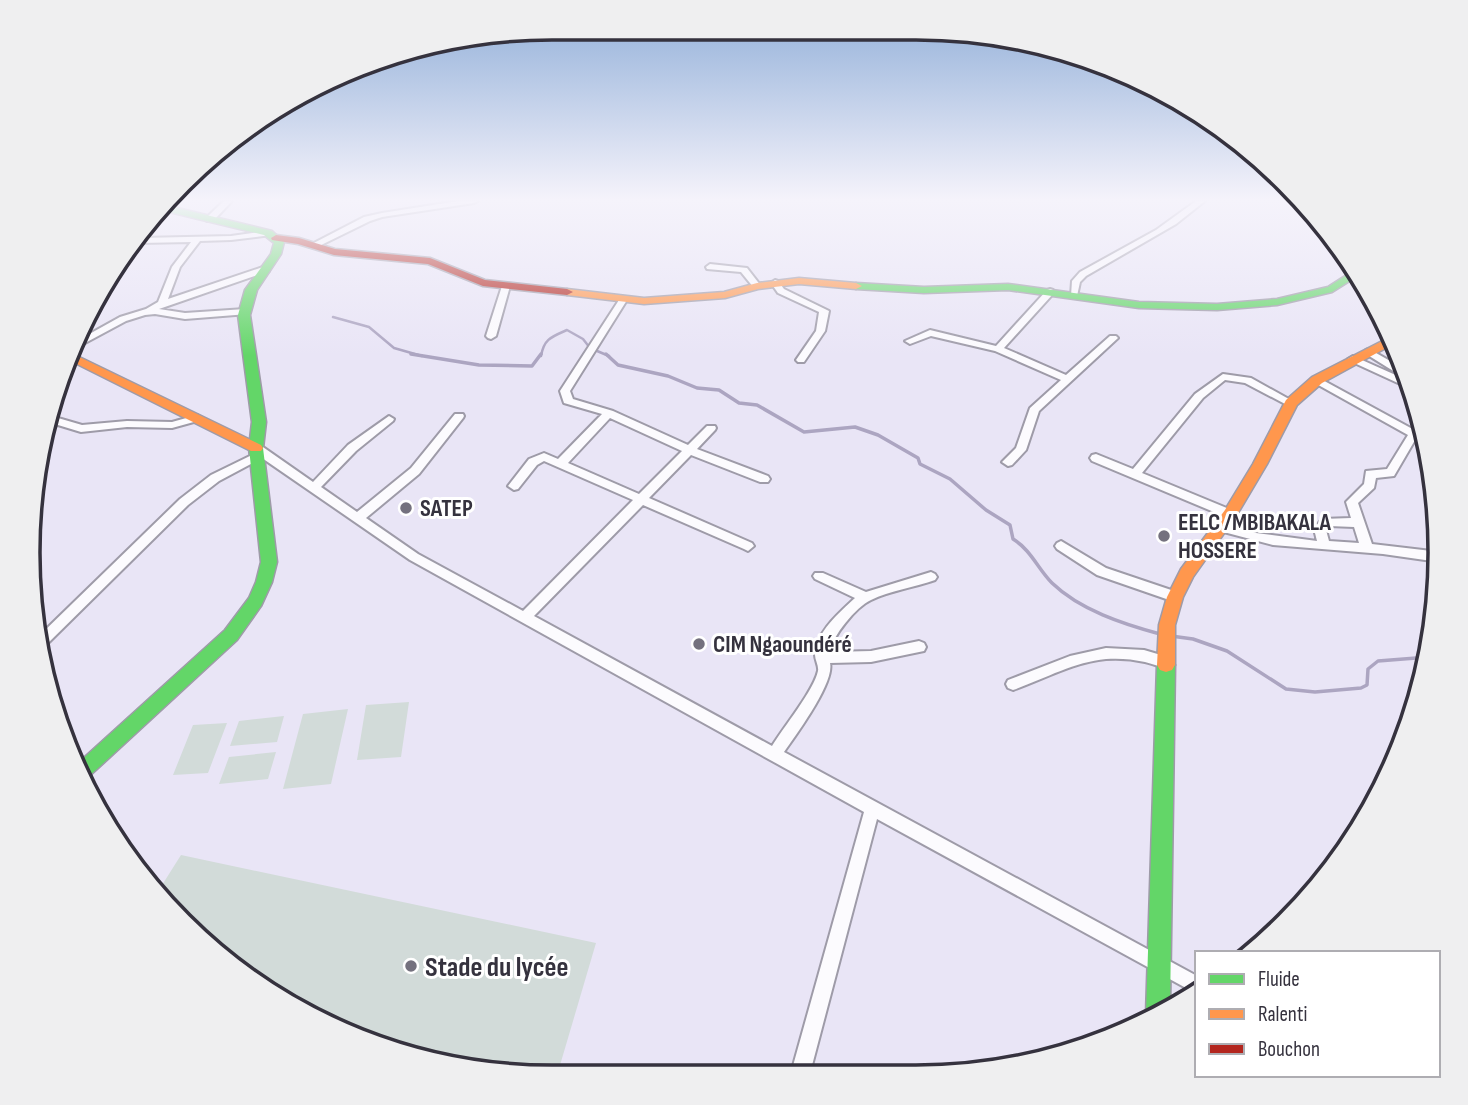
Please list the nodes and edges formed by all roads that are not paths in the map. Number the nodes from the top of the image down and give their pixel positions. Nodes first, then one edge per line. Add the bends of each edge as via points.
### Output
1 (187, 253) edge
2 (275, 253) edge
3 (340, 253) edge
4 (1123, 253) edge
5 (710, 267) dead end
6 (266, 269) junction
7 (1349, 281) edge
8 (775, 283) junction
9 (506, 286) junction
10 (757, 286) junction
11 (1050, 292) junction
12 (1074, 295) junction
13 (623, 300) junction
14 (162, 304) junction
15 (245, 312) junction
16 (123, 319) junction
17 (491, 336) dead end
18 (1113, 338) dead end
19 (87, 339) edge
20 (910, 341) dead end
21 (1383, 344) edge
22 (998, 349) junction
23 (1369, 352) junction
24 (1353, 359) junction
25 (78, 360) edge
26 (801, 360) dead end
27 (1387, 370) junction
28 (1395, 372) edge
29 (1397, 377) edge
30 (1066, 379) junction
31 (1321, 382) junction
32 (1291, 403) junction
33 (609, 413) junction
34 (458, 416) dead end
35 (197, 418) junction
36 (389, 419) dead end
37 (58, 421) edge
38 (710, 428) dead end
39 (1413, 430) edge
40 (1414, 437) edge
41 (689, 450) junction
42 (257, 452) junction
43 (1096, 458) dead end
44 (1008, 462) dead end
45 (561, 463) junction
46 (1135, 474) junction
47 (764, 479) dead end
48 (514, 486) dead end
49 (314, 488) junction
50 (642, 500) junction
51 (358, 518) junction
52 (1225, 521) junction
53 (1359, 523) junction
54 (748, 546) dead end
55 (1061, 546) dead end
56 (1324, 546) junction
57 (1367, 548) junction
58 (1428, 556) edge
59 (819, 576) dead end
60 (932, 577) dead end
61 (865, 597) junction
62 (1175, 597) junction
63 (525, 617) junction
64 (48, 636) edge
65 (919, 647) dead end
66 (822, 657) junction
67 (1166, 662) junction
68 (1013, 684) dead end
69 (774, 755) junction
70 (87, 767) edge
71 (872, 810) junction
72 (1158, 964) junction
73 (1192, 983) edge
74 (1158, 1003) edge
75 (802, 1065) edge

1 - 14 street via 176,267
2 - 6 street
3 - 9 street via 430,261 483,283
4 - 12 street via 1083,274 1076,281
5 - 10 street via 744,270
6 - 14 street
6 - 15 street via 251,290
7 - 12 street via 1277,302 1217,307 1139,304
8 - 10 street
8 - 11 street via 924,290 1008,287
8 - 26 street via 824,311 817,340
9 - 13 street
9 - 17 street
10 - 13 street via 702,298
11 - 12 street
11 - 22 street
13 - 33 street via 565,391 568,401
14 - 16 street
15 - 16 street via 185,316 155,311
15 - 42 street via 259,422
16 - 19 street
18 - 30 street
20 - 22 street via 930,333
21 - 23 street
22 - 30 street
23 - 24 street
23 - 27 street
24 - 27 street
24 - 31 street
25 - 35 street
27 - 28 street
27 - 29 street
30 - 44 street via 1034,410 1021,450
31 - 32 street
31 - 39 street
32 - 46 street via 1247,380 1223,377 1199,396
32 - 52 street
33 - 41 street
33 - 45 street
34 - 51 street via 415,471
35 - 37 street via 172,425 81,429
35 - 42 street
36 - 49 street via 352,448
38 - 41 street
40 - 53 street via 1394,470 1370,474 1370,485 1352,502
41 - 47 street
41 - 50 street
42 - 49 street
42 - 64 street via 184,502
42 - 70 street via 269,562 260,595 226,640
43 - 46 street
45 - 48 street via 537,458
45 - 50 street
46 - 52 street
49 - 51 street
50 - 54 street
50 - 63 street
51 - 63 street via 414,557
52 - 56 street via 1262,539
52 - 62 street
53 - 56 street via 1326,522 1320,529
53 - 57 street
55 - 62 street via 1097,572
56 - 57 street
57 - 58 street
59 - 61 street
60 - 61 street
61 - 66 street via 841,619 824,643
62 - 67 street via 1167,625
63 - 69 street
65 - 66 street via 858,659
66 - 69 street via 825,670 814,694
67 - 68 street via 1126,651 1098,653
67 - 72 street
69 - 71 street
71 - 72 street
71 - 75 street
72 - 73 street
72 - 74 street

